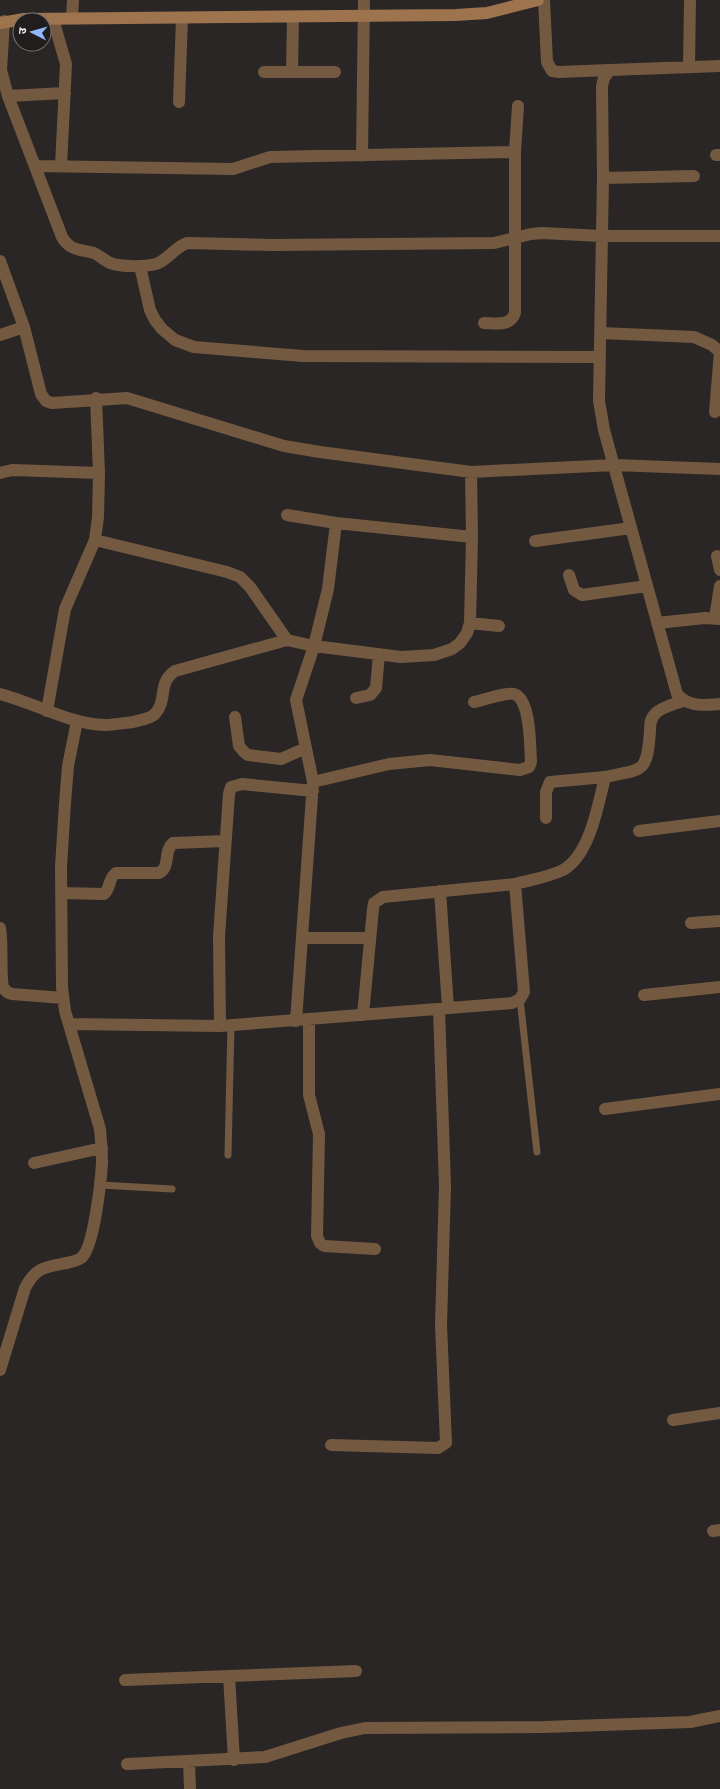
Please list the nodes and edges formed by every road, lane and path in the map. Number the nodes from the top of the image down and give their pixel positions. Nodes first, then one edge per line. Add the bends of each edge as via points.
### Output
1 (73, 0) edge
2 (364, 0) edge
3 (538, 0) edge
4 (544, 0) edge
5 (690, 0) edge
6 (364, 16) junction
7 (293, 17) junction
8 (53, 18) junction
9 (72, 18) junction
10 (182, 18) junction
11 (2, 22) edge
12 (689, 66) junction
13 (720, 66) edge
14 (610, 70) junction
15 (264, 72) dead end
16 (292, 72) junction
17 (335, 72) dead end
18 (65, 92) junction
19 (8, 96) junction
20 (179, 102) dead end
21 (518, 106) dead end
22 (515, 152) junction
23 (362, 156) junction
24 (35, 166) junction
25 (61, 166) junction
26 (694, 176) dead end
27 (603, 178) junction
28 (602, 236) junction
29 (720, 236) edge
30 (514, 239) junction
31 (0, 261) edge
32 (140, 266) junction
33 (484, 323) dead end
34 (24, 327) junction
35 (600, 333) junction
36 (0, 335) edge
37 (720, 352) edge
38 (599, 357) junction
39 (96, 398) junction
40 (715, 412) dead end
41 (614, 465) junction
42 (720, 468) edge
43 (471, 472) junction
44 (0, 473) edge
45 (99, 473) junction
46 (287, 515) dead end
47 (336, 523) junction
48 (631, 528) junction
49 (472, 538) junction
50 (95, 540) junction
51 (535, 541) dead end
52 (717, 556) dead end
53 (720, 570) edge
54 (569, 575) dead end
55 (647, 586) junction
56 (720, 586) edge
57 (717, 618) edge
58 (470, 623) junction
59 (657, 623) junction
60 (499, 626) dead end
61 (287, 640) junction
62 (314, 646) junction
63 (379, 654) junction
64 (0, 694) edge
65 (356, 698) dead end
66 (683, 701) junction
67 (474, 702) dead end
68 (720, 704) edge
69 (47, 711) junction
70 (235, 717) dead end
71 (78, 720) junction
72 (306, 748) junction
73 (605, 776) junction
74 (313, 786) junction
75 (546, 818) dead end
76 (720, 822) edge
77 (639, 831) dead end
78 (225, 841) junction
79 (516, 884) junction
80 (440, 891) junction
81 (61, 893) junction
82 (720, 921) edge
83 (691, 923) dead end
84 (0, 928) edge
85 (302, 938) junction
86 (370, 938) junction
87 (720, 988) edge
88 (644, 995) dead end
89 (63, 998) junction
90 (520, 998) junction
91 (444, 1009) junction
92 (364, 1015) junction
93 (309, 1020) junction
94 (296, 1021) junction
95 (70, 1024) junction
96 (225, 1026) junction
97 (720, 1094) edge
98 (605, 1109) dead end
99 (102, 1148) junction
100 (537, 1152) dead end
101 (228, 1155) dead end
102 (34, 1163) dead end
103 (100, 1185) junction
104 (172, 1189) dead end
105 (375, 1249) dead end
106 (0, 1370) edge
107 (720, 1413) edge
108 (673, 1420) dead end
109 (331, 1445) dead end
110 (356, 1671) dead end
111 (229, 1676) junction
112 (125, 1680) dead end
113 (720, 1716) edge
114 (234, 1760) junction
115 (189, 1761) junction
116 (127, 1764) dead end
117 (190, 1789) edge

1 - 9 street
2 - 6 street
3 - 6 street via 487,13
4 - 14 street via 547,62 552,71
5 - 12 street
6 - 7 street
6 - 23 street
7 - 10 street
7 - 16 street
8 - 9 street
8 - 11 street
8 - 18 street via 66,64
9 - 10 street
10 - 20 street
11 - 19 street via 1,70
12 - 13 street
12 - 14 street
14 - 27 street via 602,86
15 - 16 street
16 - 17 street
18 - 19 street
18 - 25 street
19 - 24 street
21 - 22 street
22 - 23 street
22 - 30 street
23 - 25 street via 270,157 233,169
24 - 25 street
24 - 32 street via 65,243 76,250 95,254 111,263
26 - 27 street
27 - 28 street
28 - 29 street
28 - 30 street via 542,233
28 - 35 street
30 - 32 street via 486,243 187,243 175,249 163,261
30 - 33 street via 513,319 508,322
31 - 34 street
32 - 38 street via 150,310 155,320 162,330 175,340 194,346 303,356
34 - 36 street
34 - 39 street via 41,394 46,401 52,403
35 - 37 street via 694,337 712,345
35 - 38 street
37 - 40 street
38 - 41 street via 600,414
39 - 43 street via 134,399 284,446
39 - 45 street
41 - 42 street
41 - 43 street
41 - 48 street
43 - 49 street
44 - 45 street via 12,470
45 - 50 street
46 - 47 street
47 - 49 street
47 - 62 street via 328,589
48 - 51 street
48 - 55 street
49 - 58 street
50 - 61 street via 240,577 250,587
50 - 69 street via 65,608
52 - 53 street
54 - 55 street via 574,590 582,595
55 - 59 street
56 - 57 street
57 - 59 street
58 - 60 street
58 - 63 street via 467,634 452,649 421,657
59 - 66 street via 674,687
61 - 62 street
61 - 71 street via 175,671 168,676 161,704 150,718 107,725
62 - 63 street
62 - 72 street via 296,700
63 - 65 street via 376,688 370,695
64 - 69 street
66 - 68 street via 694,705
66 - 73 street via 654,714 648,754 640,768
67 - 74 street via 507,694 519,696 527,714 531,762 529,767 520,770 430,760 417,761 390,764
69 - 71 street
70 - 72 street via 239,746 248,754 281,759
71 - 81 street via 66,782
72 - 74 street
73 - 75 street via 550,782 546,792
73 - 79 street via 593,824 572,864 561,871
74 - 78 street via 242,784 231,787
74 - 85 street
76 - 77 street
78 - 81 street via 173,843 167,851 163,871 116,873 104,894
78 - 96 street via 219,936
79 - 80 street
79 - 90 street via 524,992
80 - 86 street via 378,899 373,909
80 - 91 street
81 - 89 street
82 - 83 street
84 - 89 street via 1,979 7,992
85 - 86 street
85 - 94 street
86 - 92 street
87 - 88 street
89 - 95 street
90 - 91 street via 512,1003
90 - 100 lane
91 - 92 street
91 - 109 street via 446,1186 441,1332 446,1443 438,1448
92 - 93 street
93 - 94 street
93 - 105 street via 309,1094 319,1134 317,1236 324,1246
94 - 96 street
95 - 96 street
95 - 99 street via 94,1104
96 - 101 lane
97 - 98 street
99 - 102 street
99 - 103 street
103 - 104 lane
103 - 106 street via 86,1253 73,1261 36,1271 25,1288
107 - 108 street
110 - 111 street
111 - 112 street
111 - 114 street
113 - 114 street via 690,1722 559,1727 365,1728 341,1733 277,1755
114 - 115 street
115 - 116 street
115 - 117 street

